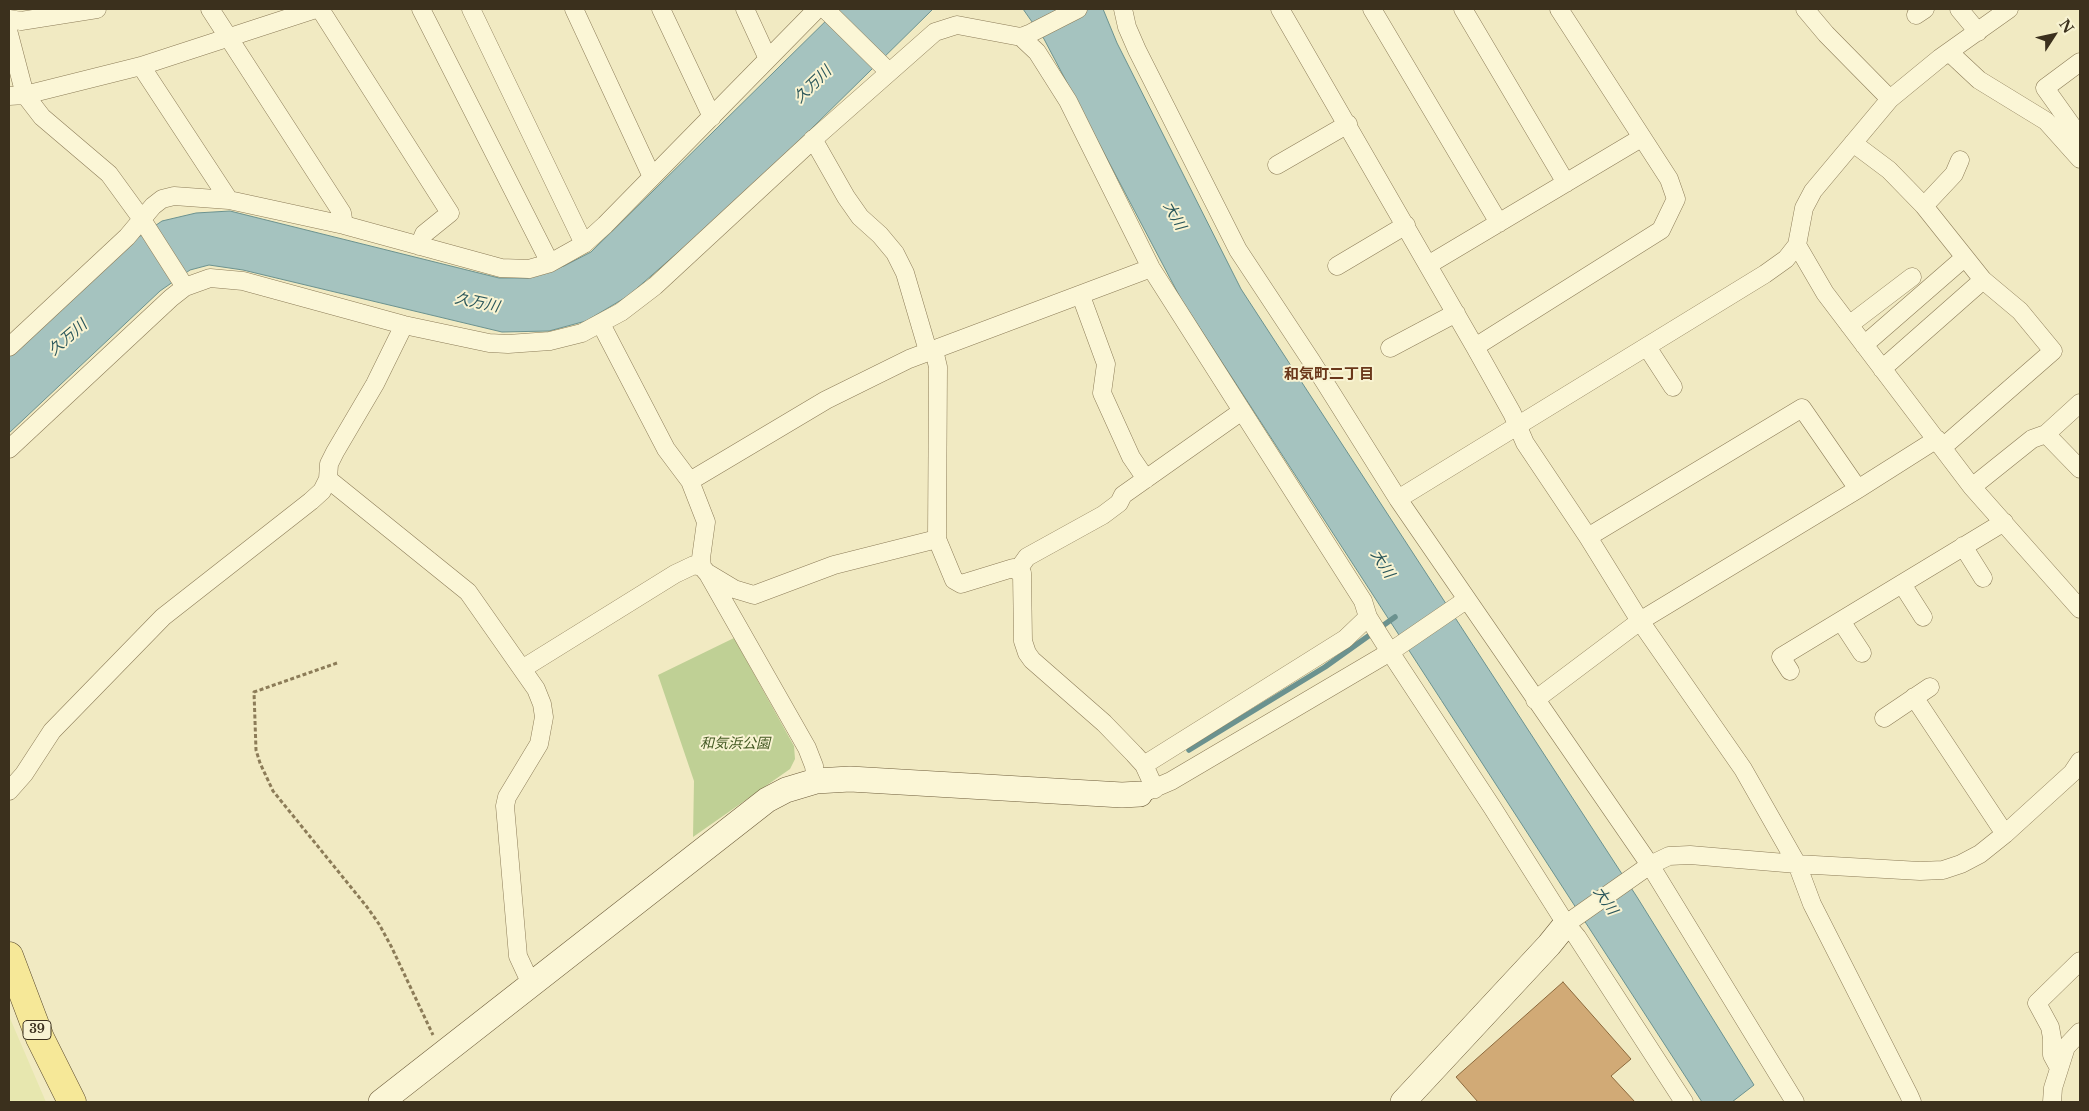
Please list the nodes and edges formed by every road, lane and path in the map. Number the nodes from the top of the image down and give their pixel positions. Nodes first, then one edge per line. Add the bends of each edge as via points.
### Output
1 (97, 9) edge
2 (210, 9) edge
3 (318, 9) edge
4 (421, 9) edge
5 (472, 9) edge
6 (574, 9) edge
7 (661, 9) edge
8 (745, 9) edge
9 (1078, 9) edge
10 (1123, 9) edge
11 (1280, 9) edge
12 (1372, 9) edge
13 (1463, 9) edge
14 (1559, 9) edge
15 (1804, 9) edge
16 (1959, 9) edge
17 (2009, 9) edge
18 (824, 10) edge
19 (9, 18) edge
20 (1978, 32) junction
21 (9, 34) edge
22 (1026, 35) junction
23 (228, 37) junction
24 (1949, 52) junction
25 (768, 59) junction
26 (2080, 62) edge
27 (141, 66) junction
28 (885, 68) junction
29 (17, 96) edge
30 (1890, 99) junction
31 (712, 117) junction
32 (1348, 124) junction
33 (2080, 137) edge
34 (1641, 138) junction
35 (813, 139) junction
36 (1852, 143) junction
37 (2080, 159) edge
38 (1960, 160) dead end
39 (1277, 165) dead end
40 (652, 177) junction
41 (1566, 182) junction
42 (229, 200) junction
43 (1924, 206) junction
44 (144, 223) junction
45 (1499, 223) junction
46 (344, 225) junction
47 (1406, 225) junction
48 (584, 244) junction
49 (1797, 245) junction
50 (419, 246) junction
51 (1964, 258) junction
52 (550, 263) junction
53 (1428, 264) junction
54 (1336, 266) dead end
55 (1151, 268) junction
56 (1912, 277) dead end
57 (1983, 280) junction
58 (183, 284) junction
59 (1081, 296) junction
60 (1456, 313) junction
61 (600, 324) junction
62 (404, 325) junction
63 (1849, 325) junction
64 (1864, 345) junction
65 (9, 347) edge
66 (1475, 347) junction
67 (1647, 347) junction
68 (1390, 348) dead end
69 (931, 351) junction
70 (1882, 369) junction
71 (1673, 387) dead end
72 (2080, 403) edge
73 (1242, 411) junction
74 (1518, 427) junction
75 (2046, 434) junction
76 (1940, 443) junction
77 (9, 449) edge
78 (2080, 469) edge
79 (328, 479) junction
80 (1146, 479) junction
81 (690, 480) junction
82 (1972, 487) junction
83 (1858, 489) junction
84 (1398, 499) junction
85 (2004, 522) junction
86 (1588, 537) junction
87 (937, 539) junction
88 (1963, 546) junction
89 (705, 570) junction
90 (1017, 570) junction
91 (1983, 578) dead end
92 (1902, 584) junction
93 (754, 595) junction
94 (1464, 602) junction
95 (2080, 609) edge
96 (1923, 617) dead end
97 (1370, 620) junction
98 (1841, 620) junction
99 (1640, 621) junction
100 (735, 622) junction
101 (1390, 647) junction
102 (1862, 653) dead end
103 (337, 663) dead end
104 (522, 670) junction
105 (1790, 671) dead end
106 (1930, 687) dead end
107 (1914, 698) junction
108 (1535, 700) junction
109 (1884, 718) dead end
110 (1144, 766) junction
111 (2077, 772) edge
112 (816, 781) junction
113 (1147, 791) junction
114 (9, 792) edge
115 (2005, 834) junction
116 (1797, 864) junction
117 (1645, 869) junction
118 (1569, 922) junction
119 (9, 956) edge
120 (2080, 961) edge
121 (531, 984) junction
122 (2080, 1032) edge
123 (442, 1054) junction
124 (2059, 1068) junction
125 (72, 1102) edge
126 (381, 1102) edge
127 (1403, 1102) edge
128 (1684, 1102) edge
129 (1795, 1102) edge
130 (1912, 1102) edge
131 (2052, 1102) edge

1 - 19 street via 21,20
2 - 23 street
3 - 23 street
3 - 50 street via 450,213 424,234
4 - 52 street
5 - 48 street
6 - 40 street
7 - 31 street
8 - 25 street
9 - 22 street
10 - 84 street via 1137,50 1238,250
11 - 32 street
12 - 45 street
13 - 41 street
14 - 34 street
15 - 30 street
16 - 20 street
17 - 20 street
18 - 25 street
18 - 28 street
20 - 24 street
21 - 29 street
22 - 28 street via 957,25 935,32
22 - 55 street via 1068,101
23 - 27 street
23 - 46 street via 342,213
24 - 30 street
24 - 37 street via 1979,80 2046,121
25 - 31 street
26 - 33 street via 2045,88
27 - 29 street
27 - 42 street
28 - 35 street
29 - 44 street via 109,174
30 - 36 street
31 - 40 street
32 - 39 street
32 - 47 street
34 - 41 street
34 - 66 street via 1669,179 1676,199 1661,230
35 - 61 street via 655,286
35 - 69 street via 856,211 895,253
36 - 43 street via 1889,170
36 - 49 street via 1813,191 1804,208
38 - 43 street via 1954,174
40 - 48 street
41 - 45 street
42 - 44 street via 174,196 162,199 152,206
42 - 46 street
43 - 51 street
44 - 58 street
44 - 65 street
45 - 53 street
46 - 50 street
47 - 53 street
47 - 54 street
48 - 52 street
49 - 63 street via 1825,293
49 - 67 street via 1786,259 1765,274
50 - 52 street via 501,268 529,269
51 - 57 street
51 - 64 street
53 - 60 street
55 - 59 street
55 - 73 street
56 - 63 street
57 - 70 street
57 - 76 street via 2020,311 2053,351
58 - 62 street via 210,278 242,281
58 - 77 street
59 - 69 street
59 - 80 street via 1106,364 1102,393 1131,457
60 - 66 street
60 - 68 street
61 - 62 street via 582,333 550,341 508,344
61 - 81 street via 666,449
62 - 79 street via 329,464
63 - 64 street
64 - 70 street
66 - 74 street
67 - 71 street
67 - 74 street
69 - 81 street via 826,400
69 - 87 street via 938,367
70 - 76 street
72 - 75 street
73 - 80 street
73 - 97 street via 1364,601
74 - 84 street
74 - 86 street via 1525,443
75 - 78 street
75 - 82 street via 2032,438
76 - 82 street
76 - 83 street
79 - 104 street via 468,592
79 - 114 street via 322,491 311,501 163,617 52,731
80 - 90 street via 1103,515 1027,557
81 - 89 street via 706,522 701,558
82 - 85 street
83 - 86 street via 1802,408
83 - 99 street
84 - 94 street
85 - 88 street
85 - 95 street
86 - 99 street
87 - 90 street via 954,580 961,584 1014,568
87 - 93 street via 834,565
88 - 91 street
88 - 92 street
89 - 93 street via 734,589
89 - 100 street
89 - 104 street via 694,565 675,574
90 - 110 street via 1022,573 1023,641 1027,653 1104,723
92 - 96 street
92 - 98 street
93 - 100 street via 738,611
94 - 101 street
94 - 108 street
97 - 101 street
97 - 110 street
98 - 102 street
98 - 105 street via 1781,657
99 - 108 street
99 - 116 street via 1744,768
100 - 112 street via 807,748
101 - 113 street via 1171,782
101 - 118 street
103 - 123 path via 254,692 256,750 274,791 379,924
104 - 121 street via 536,689 544,717 539,744 507,797 506,806 518,956
106 - 107 street
107 - 109 street
107 - 115 street
108 - 117 street
110 - 113 street
111 - 115 street
112 - 113 street via 850,779 1122,795
112 - 121 street via 767,800
115 - 116 street via 1980,854 1943,870
116 - 117 street via 1690,854 1669,856
116 - 130 street via 1812,904
117 - 118 street
117 - 129 street
118 - 127 street
118 - 128 street
119 - 125 main road, 39 via 40,1038
120 - 124 street via 2037,1003 2050,1027 2052,1055
121 - 123 street
122 - 124 street via 2066,1047
123 - 126 street
124 - 131 street

